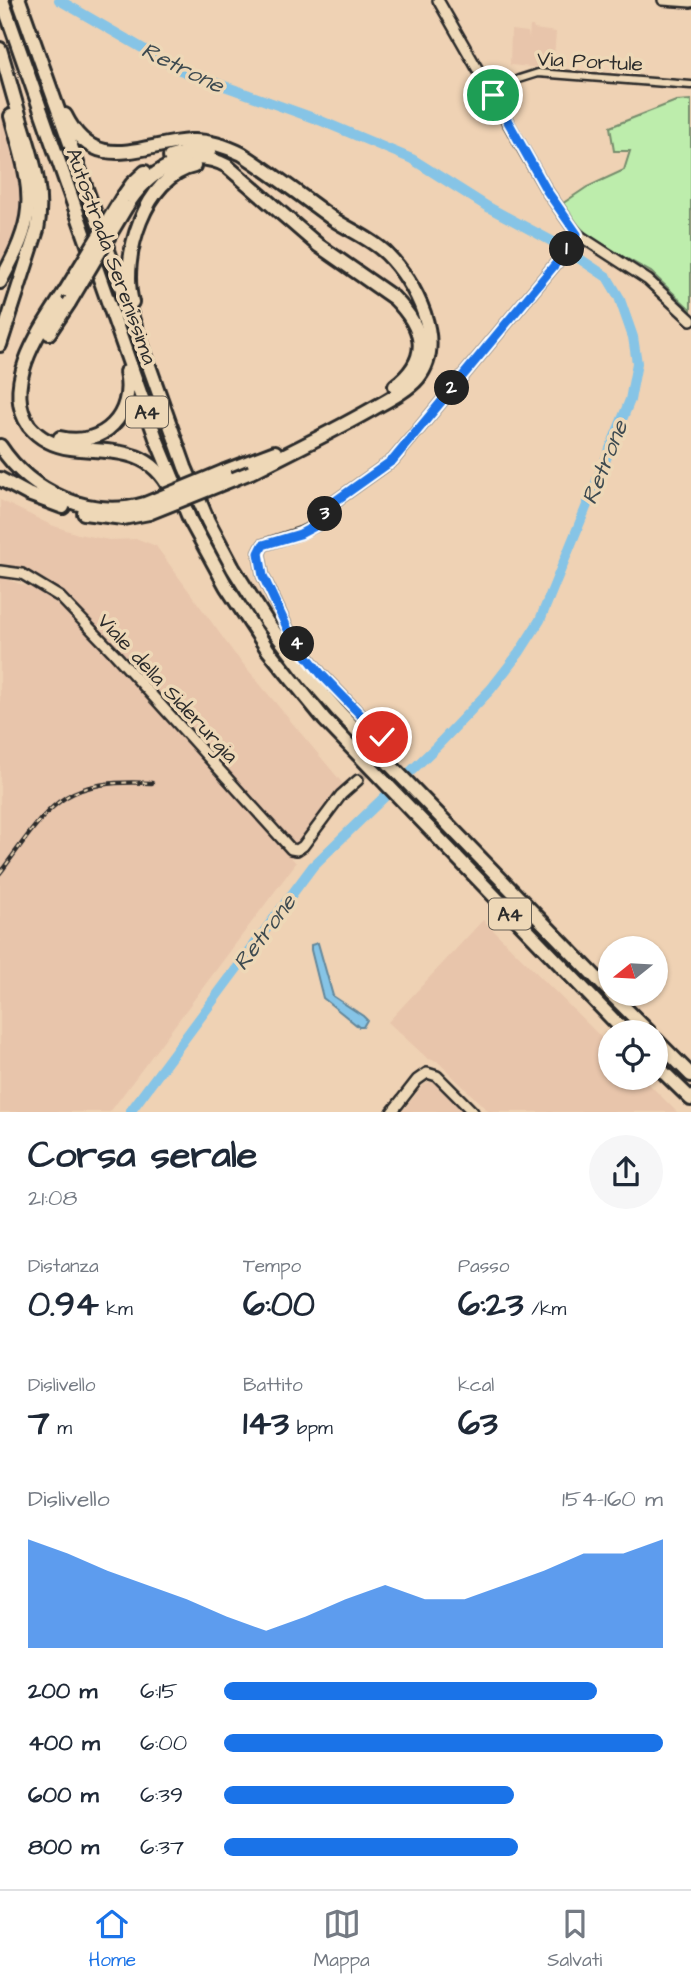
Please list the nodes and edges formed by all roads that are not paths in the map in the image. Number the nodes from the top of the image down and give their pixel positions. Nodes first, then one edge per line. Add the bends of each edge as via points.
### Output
1 (2, 0) edge
2 (19, 0) edge
3 (438, 0) edge
4 (663, 0) edge
5 (691, 2) edge
6 (0, 49) edge
7 (0, 78) edge
8 (691, 85) edge
9 (493, 95) junction
10 (254, 161) junction
11 (67, 188) junction
12 (255, 189) junction
13 (124, 202) junction
14 (575, 238) junction
15 (17, 247) junction
16 (558, 261) joint
17 (0, 267) edge
18 (0, 282) edge
19 (68, 296) junction
20 (691, 320) edge
21 (0, 345) edge
22 (0, 446) edge
23 (181, 455) junction
24 (0, 461) edge
25 (0, 479) edge
26 (56, 505) junction
27 (147, 509) junction
28 (0, 571) edge
29 (250, 625) junction
30 (384, 753) dead end
31 (358, 780) tunnel mouth
32 (598, 980) edge
33 (623, 1006) edge
34 (613, 1020) edge
35 (637, 1020) edge
36 (668, 1052) edge
37 (691, 1075) edge
38 (668, 1077) edge
39 (691, 1099) edge
40 (393, 1112) edge
41 (473, 1112) edge

1 - 11 highway, Autostrada Serenissima / A4
2 - 10 highway via 66,117 85,141 117,153 206,142 231,148
2 - 23 highway, Autostrada Serenissima / A4
3 - 9 street
4 - 5 street
6 - 21 highway via 33,160 41,210
7 - 15 highway via 20,149 28,200
8 - 9 street, Via Portule via 538,73
9 - 14 street
10 - 13 highway via 215,151 186,151 149,169 132,184
10 - 27 highway, bridge via 385,252 401,270 429,328 431,347 425,368 388,400 329,434 251,472
11 - 19 highway via 129,389 124,410 112,426 74,440 42,428 28,409 25,393 27,374
11 - 29 highway, Autostrada Serenissima / A4 via 167,466 190,520
12 - 13 highway via 220,161 202,158 173,164
12 - 23 highway via 216,167 179,171 159,187 132,247 131,295
12 - 27 highway, bridge via 318,245 394,298 415,322 420,347 412,370 378,398 292,445
13 - 19 highway, bridge
14 - 16 street
14 - 20 street via 648,280
15 - 17 highway
15 - 18 highway
16 - 30 street via 393,460 334,502 319,524 263,545 259,553 263,576 291,636 382,737
19 - 29 highway via 19,373 17,395 25,419 50,442 123,452 154,468 168,484 213,573
22 - 27 highway via 27,477 48,492 103,508
23 - 32 highway, Autostrada Serenissima / A4 via 217,538 256,605 310,680
24 - 26 highway via 26,487
25 - 26 highway
26 - 27 highway via 123,518
28 - 31 street, Viale della Siderurgia via 22,574 60,597 291,849 303,846
29 - 34 highway, Autostrada Serenissima / A4 via 300,691
33 - 35 highway, Autostrada Serenissima / A4
36 - 37 highway
38 - 39 highway
40 - 41 street via 427,1073

